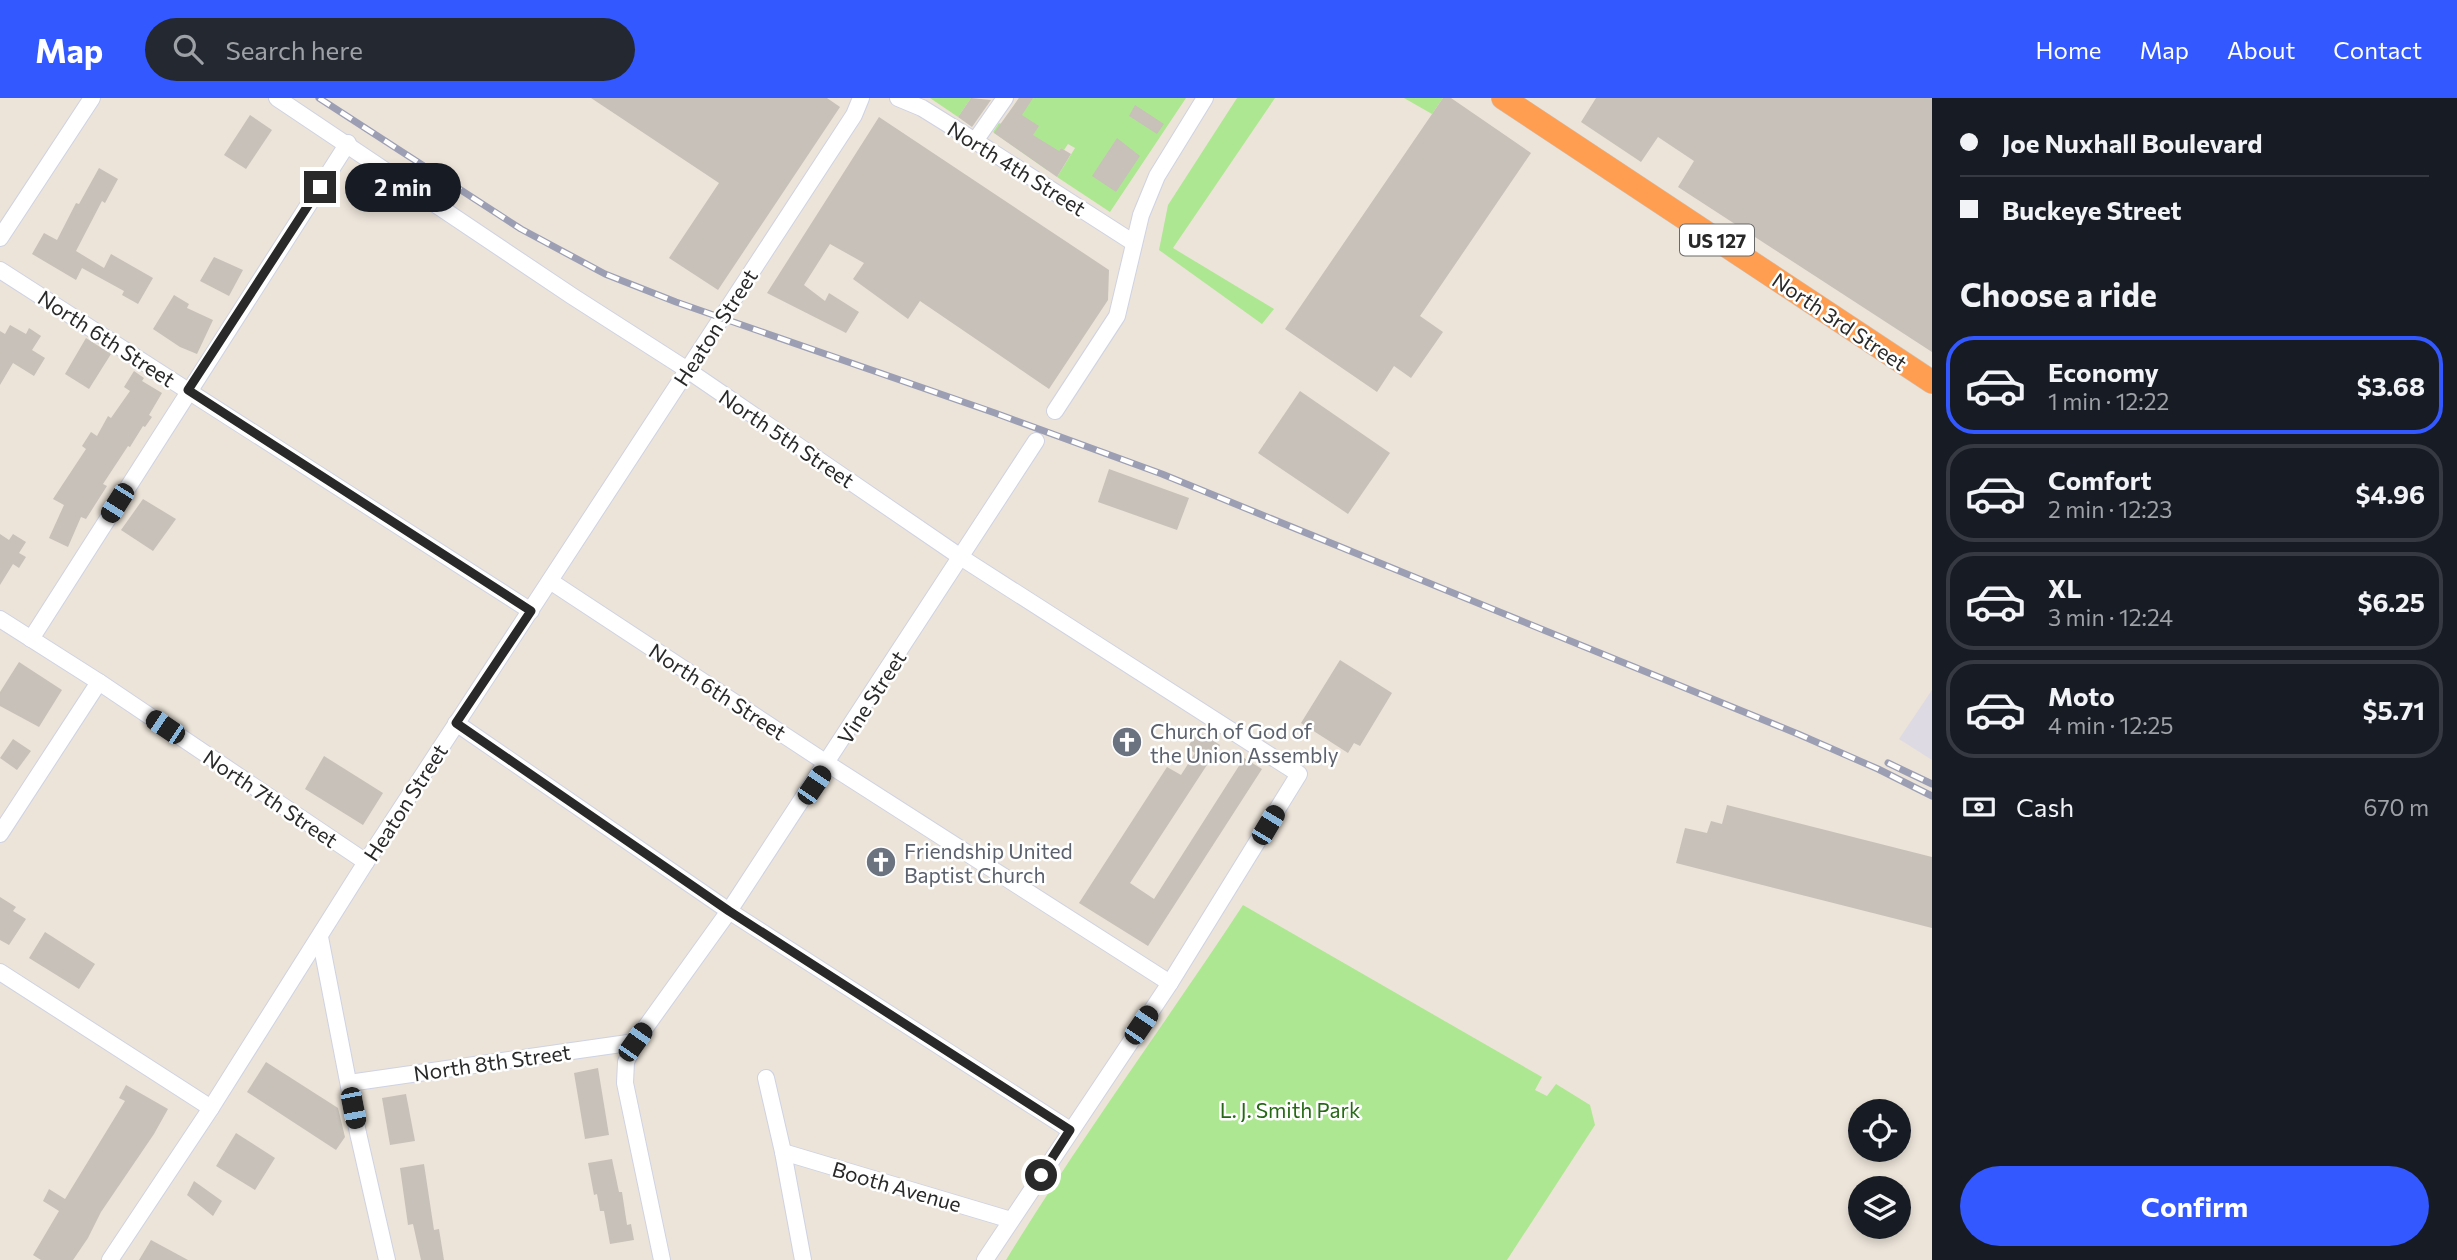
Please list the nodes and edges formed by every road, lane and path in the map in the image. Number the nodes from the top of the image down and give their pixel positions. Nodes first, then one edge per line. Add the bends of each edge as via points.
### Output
1 (92, 98) edge
2 (277, 98) edge
3 (861, 98) edge
4 (898, 98) edge
5 (1005, 98) edge
6 (1205, 98) edge
7 (1503, 98) edge
8 (975, 141) junction
9 (348, 143) junction
10 (0, 238) edge
11 (1133, 243) junction
12 (0, 270) edge
13 (687, 369) junction
14 (1932, 382) edge
15 (188, 390) junction
16 (1055, 411) dead end
17 (1037, 441) dead end
18 (962, 558) junction
19 (550, 581) junction
20 (531, 611) junction
21 (0, 619) edge
22 (31, 639) junction
23 (99, 682) junction
24 (456, 723) junction
25 (828, 764) junction
26 (0, 834) edge
27 (366, 862) junction
28 (729, 911) junction
29 (320, 937) junction
30 (0, 972) edge
31 (1170, 983) junction
32 (635, 1042) junction
33 (766, 1078) dead end
34 (349, 1083) junction
35 (211, 1108) junction
36 (1070, 1130) junction
37 (783, 1152) junction
38 (1012, 1220) junction
39 (110, 1260) edge
40 (387, 1260) edge
41 (662, 1260) edge
42 (803, 1260) edge
43 (985, 1260) edge

1 - 10 street
2 - 9 street, North 5th Street
3 - 13 street, Heaton Street
4 - 8 street, North 4th Street
5 - 8 street
6 - 11 street via 1157,176
7 - 14 highway, North 3rd Street / US 127
8 - 11 street, North 4th Street
9 - 13 street, North 5th Street
9 - 15 street
11 - 16 street via 1117,316
12 - 15 street, North 6th Street
13 - 18 street, North 5th Street
13 - 19 street, Heaton Street
15 - 20 street, North 6th Street
15 - 22 street
17 - 18 street, Vine Street
18 - 25 street, Vine Street
18 - 31 street, North 5th Street via 1299,774
19 - 20 street, Heaton Street
19 - 25 street, North 6th Street
20 - 24 street, Heaton Street
21 - 22 street, North 7th Street
22 - 23 street, North 7th Street
23 - 26 street
23 - 27 street, North 7th Street
24 - 27 street, Heaton Street
24 - 28 street
25 - 28 street, Vine Street
25 - 31 street, North 6th Street
27 - 29 street, Heaton Street
28 - 32 street, Vine Street
28 - 36 street
29 - 34 street
29 - 35 street, Heaton Street
30 - 35 street
31 - 36 street
32 - 34 street, North 8th Street
32 - 41 street, Vine Street via 626,1062 625,1083
33 - 37 street
34 - 40 street
35 - 39 street, Heaton Street
36 - 38 street
37 - 38 street, Booth Avenue
37 - 42 street
38 - 43 street

